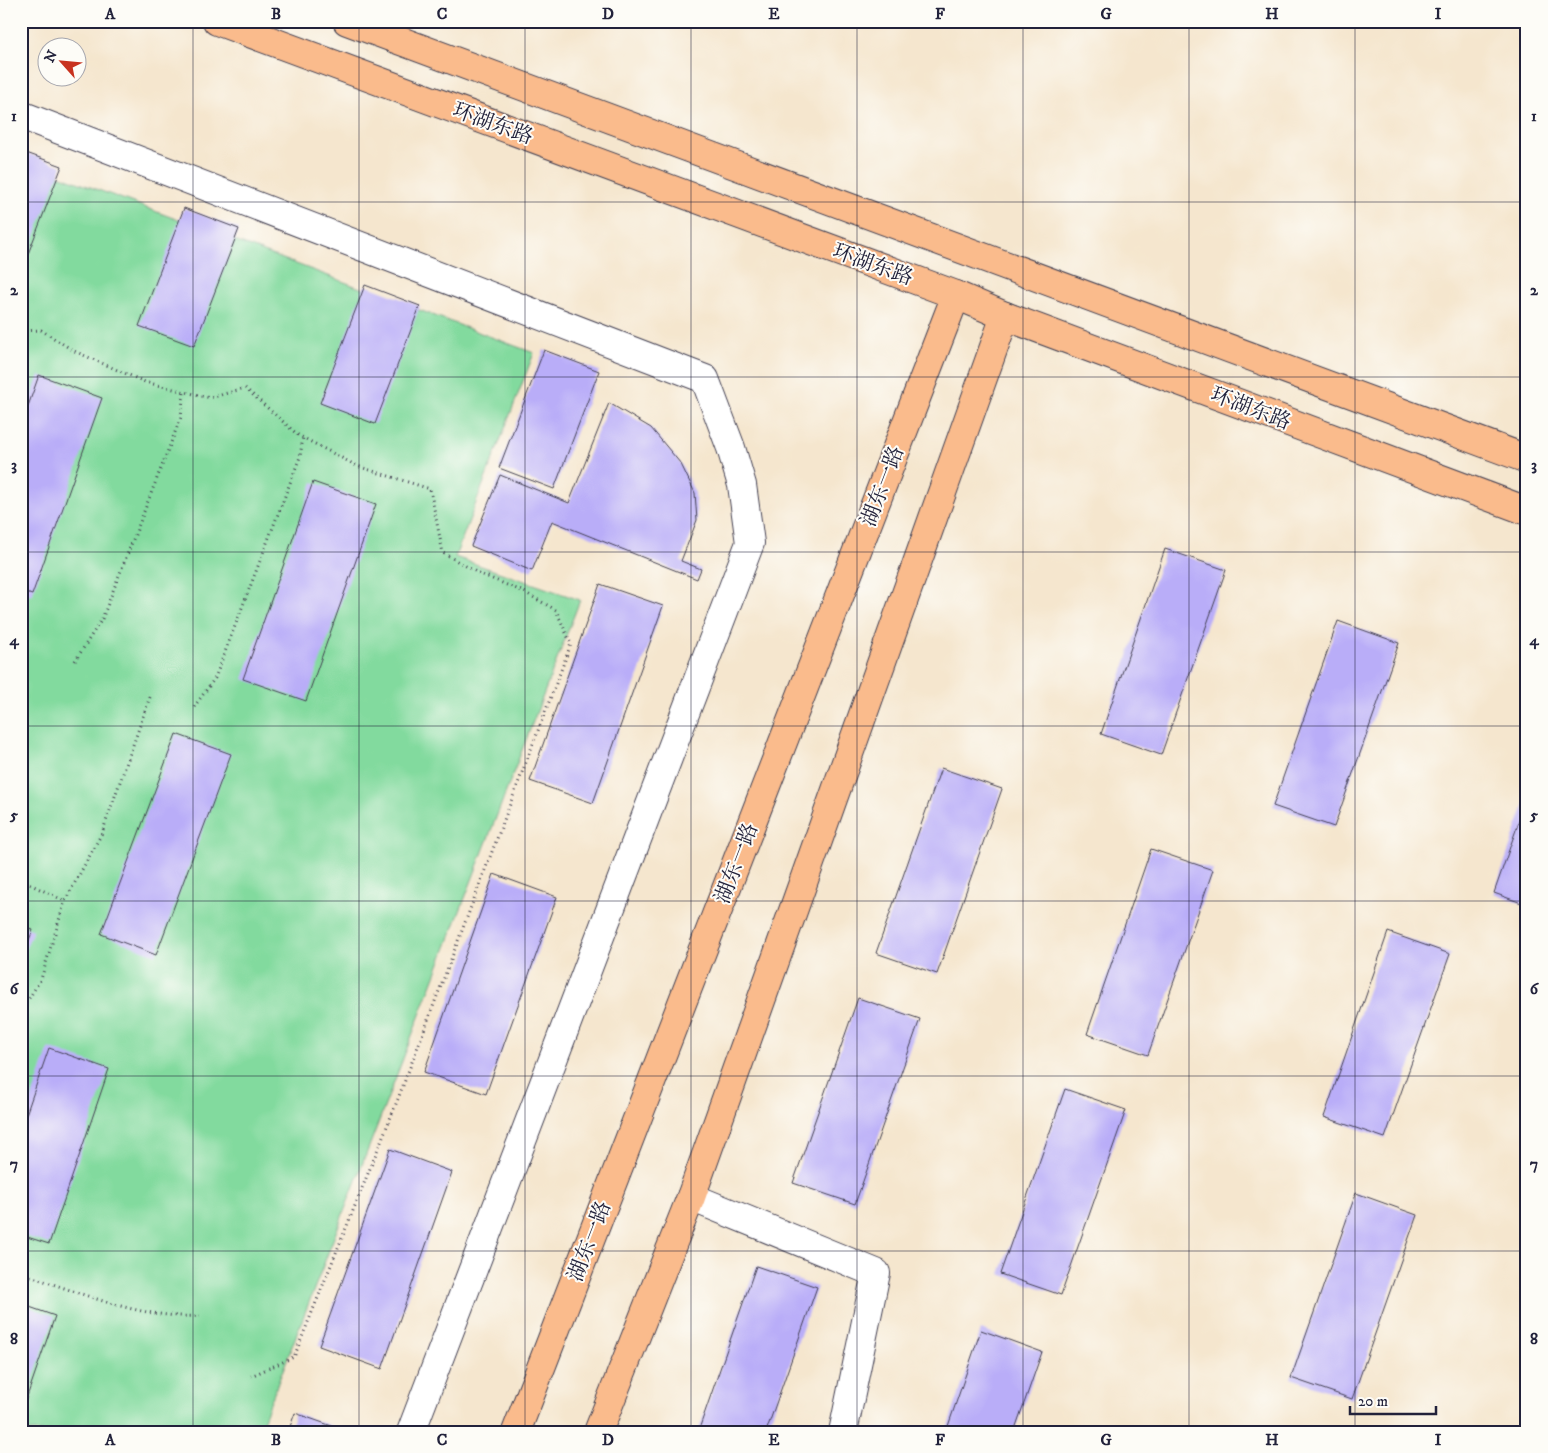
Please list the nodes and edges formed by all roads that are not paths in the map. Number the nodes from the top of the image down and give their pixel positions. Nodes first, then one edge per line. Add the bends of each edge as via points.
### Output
1 (217, 21) edge
2 (347, 21) edge
3 (21, 115) edge
4 (956, 295) junction
5 (1005, 316) junction
6 (1527, 459) edge
7 (1527, 511) edge
8 (691, 1197) junction
9 (411, 1432) edge
10 (516, 1432) edge
11 (598, 1432) edge
12 (843, 1432) edge

1 - 4 main road, 环湖东路
2 - 6 main road, 环湖东路
3 - 9 street via 705,378 737,466 750,543
4 - 5 main road, 环湖东路
4 - 10 main road, 湖东一路
5 - 7 main road, 环湖东路
5 - 8 main road
8 - 11 main road
8 - 12 street via 876,1273

